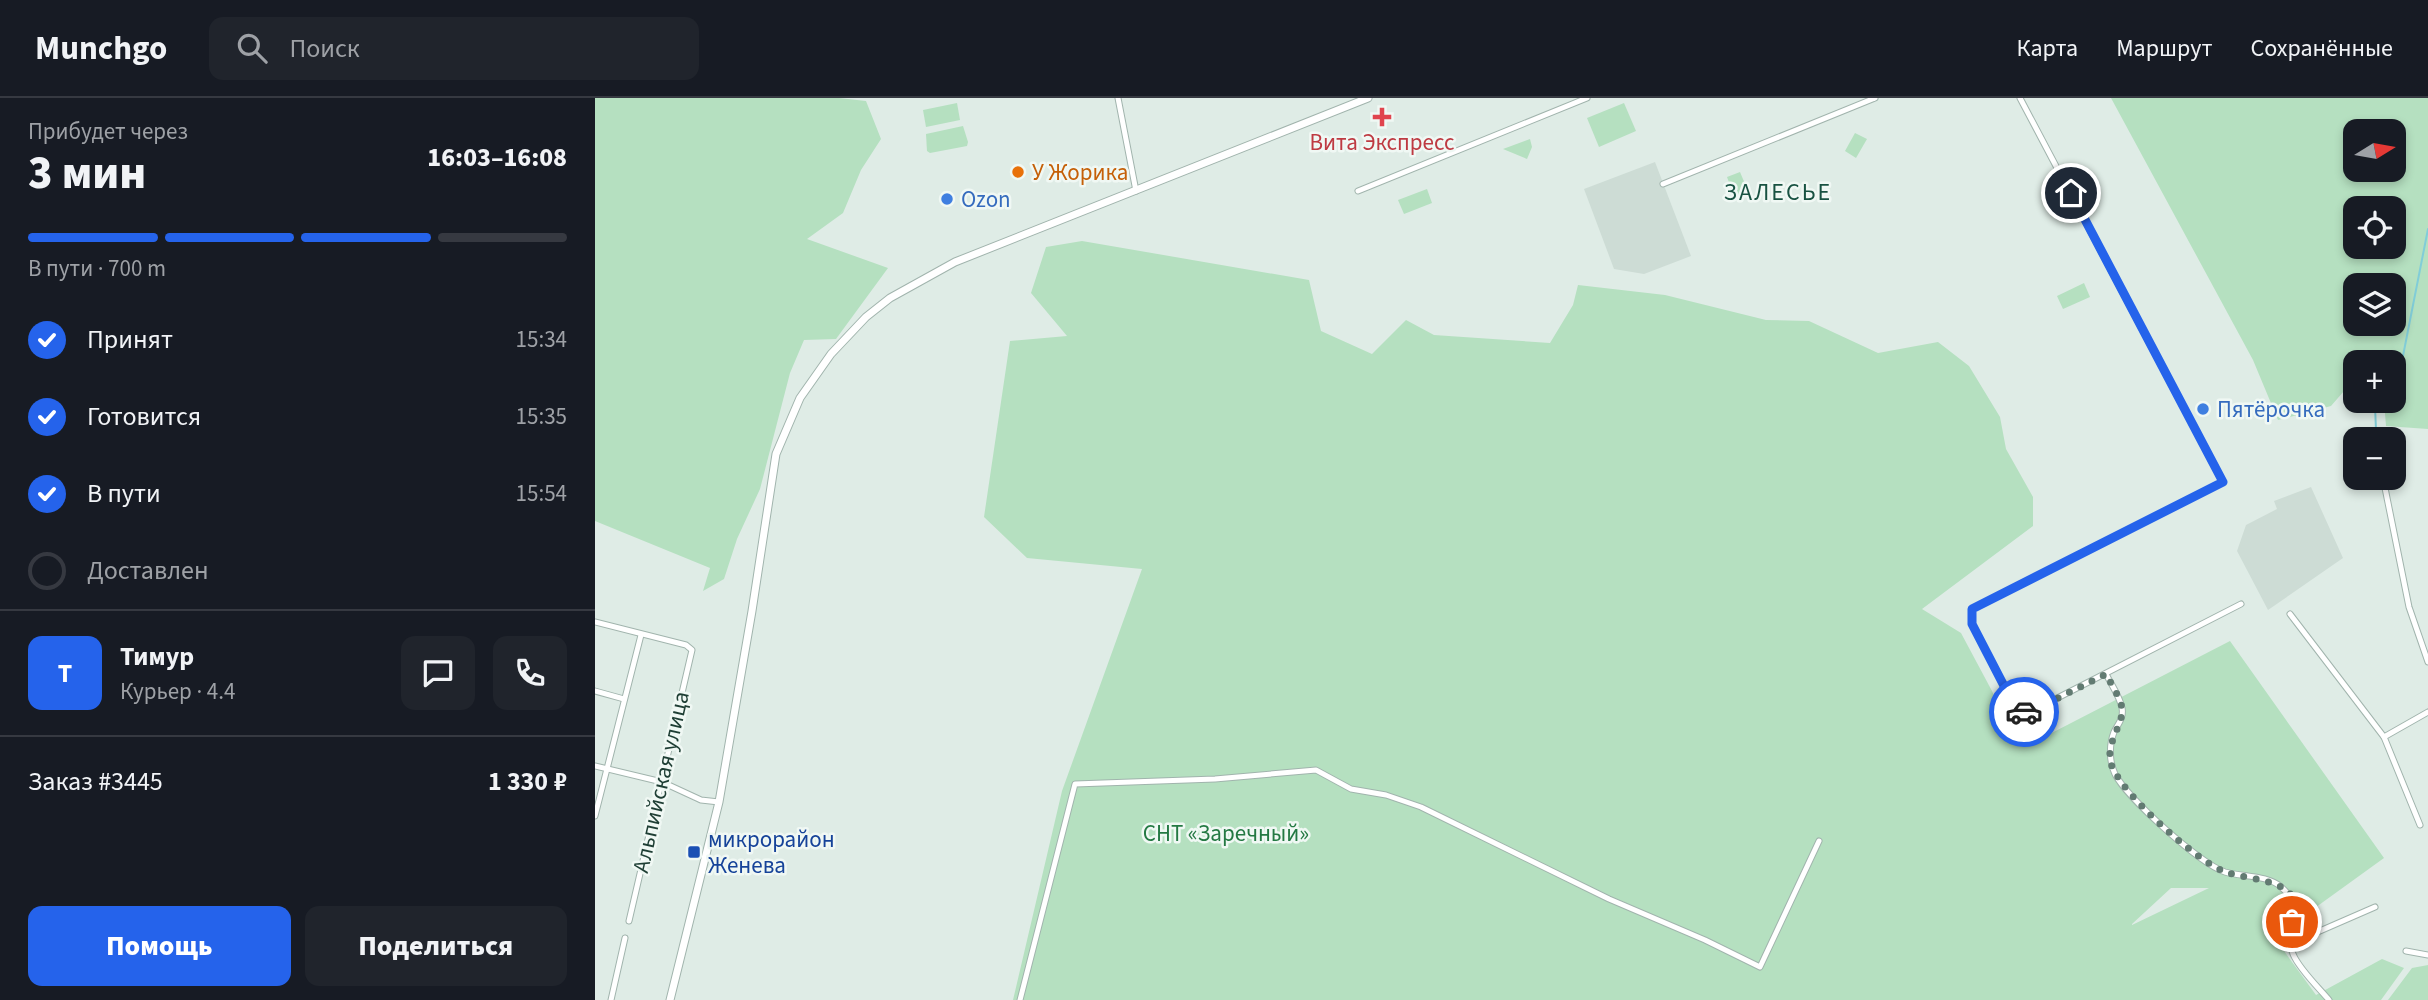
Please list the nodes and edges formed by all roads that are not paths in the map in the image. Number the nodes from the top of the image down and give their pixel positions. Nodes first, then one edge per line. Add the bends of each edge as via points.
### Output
1 (1118, 98) edge
2 (1368, 98) edge
3 (1587, 98) edge
4 (1875, 98) edge
5 (2020, 98) edge
6 (1663, 184) dead end
7 (1136, 191) junction
8 (1358, 191) dead end
9 (2385, 490) edge
10 (2241, 604) dead end
11 (2290, 614) dead end
12 (595, 622) edge
13 (641, 635) junction
14 (2428, 662) edge
15 (2106, 674) junction
16 (595, 691) edge
17 (624, 699) junction
18 (2428, 712) edge
19 (2385, 737) junction
20 (595, 766) edge
21 (605, 768) junction
22 (662, 782) junction
23 (719, 802) junction
24 (595, 816) edge
25 (2420, 825) dead end
26 (1819, 841) dead end
27 (2375, 907) dead end
28 (629, 921) dead end
29 (625, 938) dead end
30 (2290, 944) junction
31 (2406, 951) dead end
32 (2428, 955) edge
33 (611, 1000) edge
34 (670, 1000) edge
35 (1020, 1000) edge
36 (2329, 1000) edge

1 - 7 street
2 - 7 street
3 - 8 street
4 - 6 street
5 - 15 street via 2223,482 1972,609 1972,624 2017,711 2028,713
7 - 23 street via 917,281 866,317 831,354 800,398 776,453
9 - 14 street via 2409,607
10 - 15 street
11 - 19 street
12 - 13 street
13 - 17 street
13 - 22 street, Альпийская улица via 692,650
15 - 30 street via 2122,707 2110,760 2116,776 2186,846 2223,871 2280,885 2293,899 2296,912 2288,935
16 - 17 street
17 - 21 street
18 - 19 street
19 - 25 street
20 - 21 street
21 - 22 street
21 - 24 street
22 - 23 street via 701,800
22 - 28 street, Альпийская улица
23 - 34 street
26 - 35 street via 1760,967 1609,900 1421,807 1351,789 1316,770 1075,784
27 - 30 street
29 - 33 street
30 - 36 street via 2293,956
31 - 32 street

